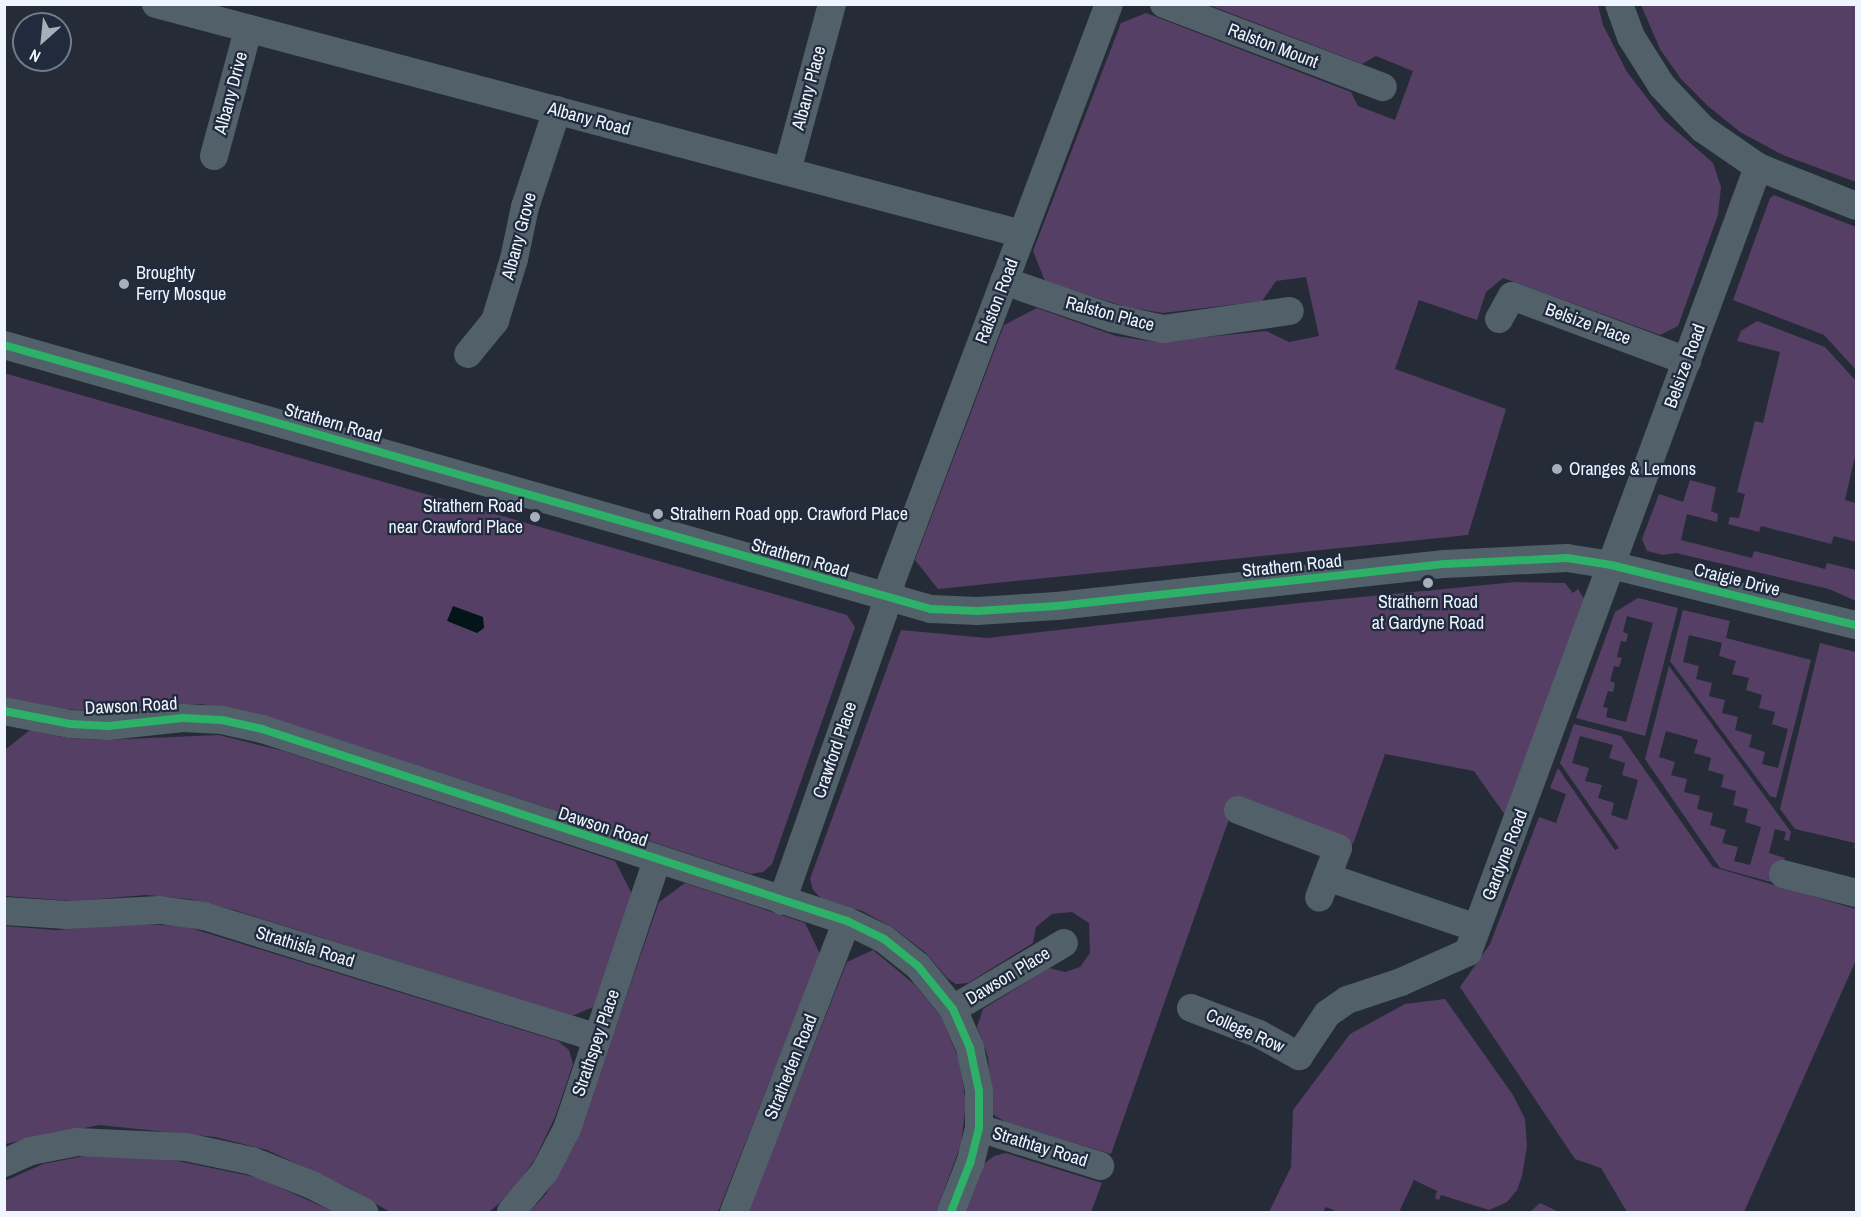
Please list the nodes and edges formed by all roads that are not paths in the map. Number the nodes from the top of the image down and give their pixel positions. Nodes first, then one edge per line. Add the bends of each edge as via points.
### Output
1 (156, 4) edge
2 (832, 4) edge
3 (1109, 4) edge
4 (1164, 4) edge
5 (1619, 4) edge
6 (248, 30) junction
7 (1383, 87) dead end
8 (557, 110) junction
9 (214, 156) dead end
10 (1758, 167) junction
11 (787, 171) junction
12 (1857, 206) edge
13 (1022, 234) junction
14 (1004, 281) junction
15 (1290, 311) dead end
16 (1499, 319) dead end
17 (4, 345) edge
18 (468, 354) dead end
19 (1687, 361) junction
20 (1611, 565) junction
21 (886, 598) junction
22 (1857, 625) edge
23 (4, 711) edge
24 (1238, 810) dead end
25 (657, 860) junction
26 (1783, 874) dead end
27 (1857, 893) edge
28 (782, 901) junction
29 (4, 911) edge
30 (848, 921) junction
31 (1477, 928) junction
32 (1064, 943) dead end
33 (1191, 1008) dead end
34 (953, 1009) junction
35 (597, 1038) junction
36 (1299, 1056) joint
37 (979, 1128) junction
38 (4, 1163) edge
39 (1100, 1166) dead end
40 (364, 1212) edge
41 (511, 1212) edge
42 (734, 1212) edge
43 (951, 1212) edge

1 - 6 street, Albany Road
2 - 11 street, Albany Place
3 - 13 street, Ralston Road
4 - 7 street, Ralston Mount
5 - 10 street via 1632,37 1662,86 1703,129
6 - 8 street, Albany Road
6 - 9 street, Albany Drive
8 - 11 street, Albany Road
8 - 18 street, Albany Grove via 525,207 495,321
10 - 12 street
10 - 19 street, Belsize Road
11 - 13 street, Albany Road
13 - 14 street, Ralston Road
14 - 15 street, Ralston Place via 1112,318 1163,328
14 - 21 street, Ralston Road
16 - 19 street, Belsize Place via 1512,296
17 - 21 street, Strathern Road
19 - 20 street, Belsize Road
20 - 21 street, Strathern Road via 1567,558 1520,559 977,611 931,609
20 - 22 street, Craigie Drive
20 - 31 street, Gardyne Road
21 - 28 street, Crawford Place
23 - 25 street, Dawson Road via 70,724 108,726 183,718 222,720
24 - 31 street via 1338,848 1323,888
25 - 28 street, Dawson Road
25 - 35 street, Strathspey Place
26 - 27 street
28 - 30 street, Dawson Road
29 - 35 street, Strathisla Road via 67,915 160,910 204,916
30 - 34 street, Dawson Road via 885,939 918,966
30 - 42 street, Stratheden Road
31 - 36 street, Gardyne Road via 1468,952 1401,982 1347,1000 1327,1014
32 - 34 street, Dawson Place
33 - 36 street, College Row via 1259,1034
34 - 37 street, Dawson Road via 970,1048 979,1091
35 - 41 street, Strathspey Place via 567,1129 545,1170
37 - 39 street, Strathtay Road
37 - 43 street, Dawson Road
38 - 40 street via 31,1151 76,1142 186,1147 252,1161 312,1185

